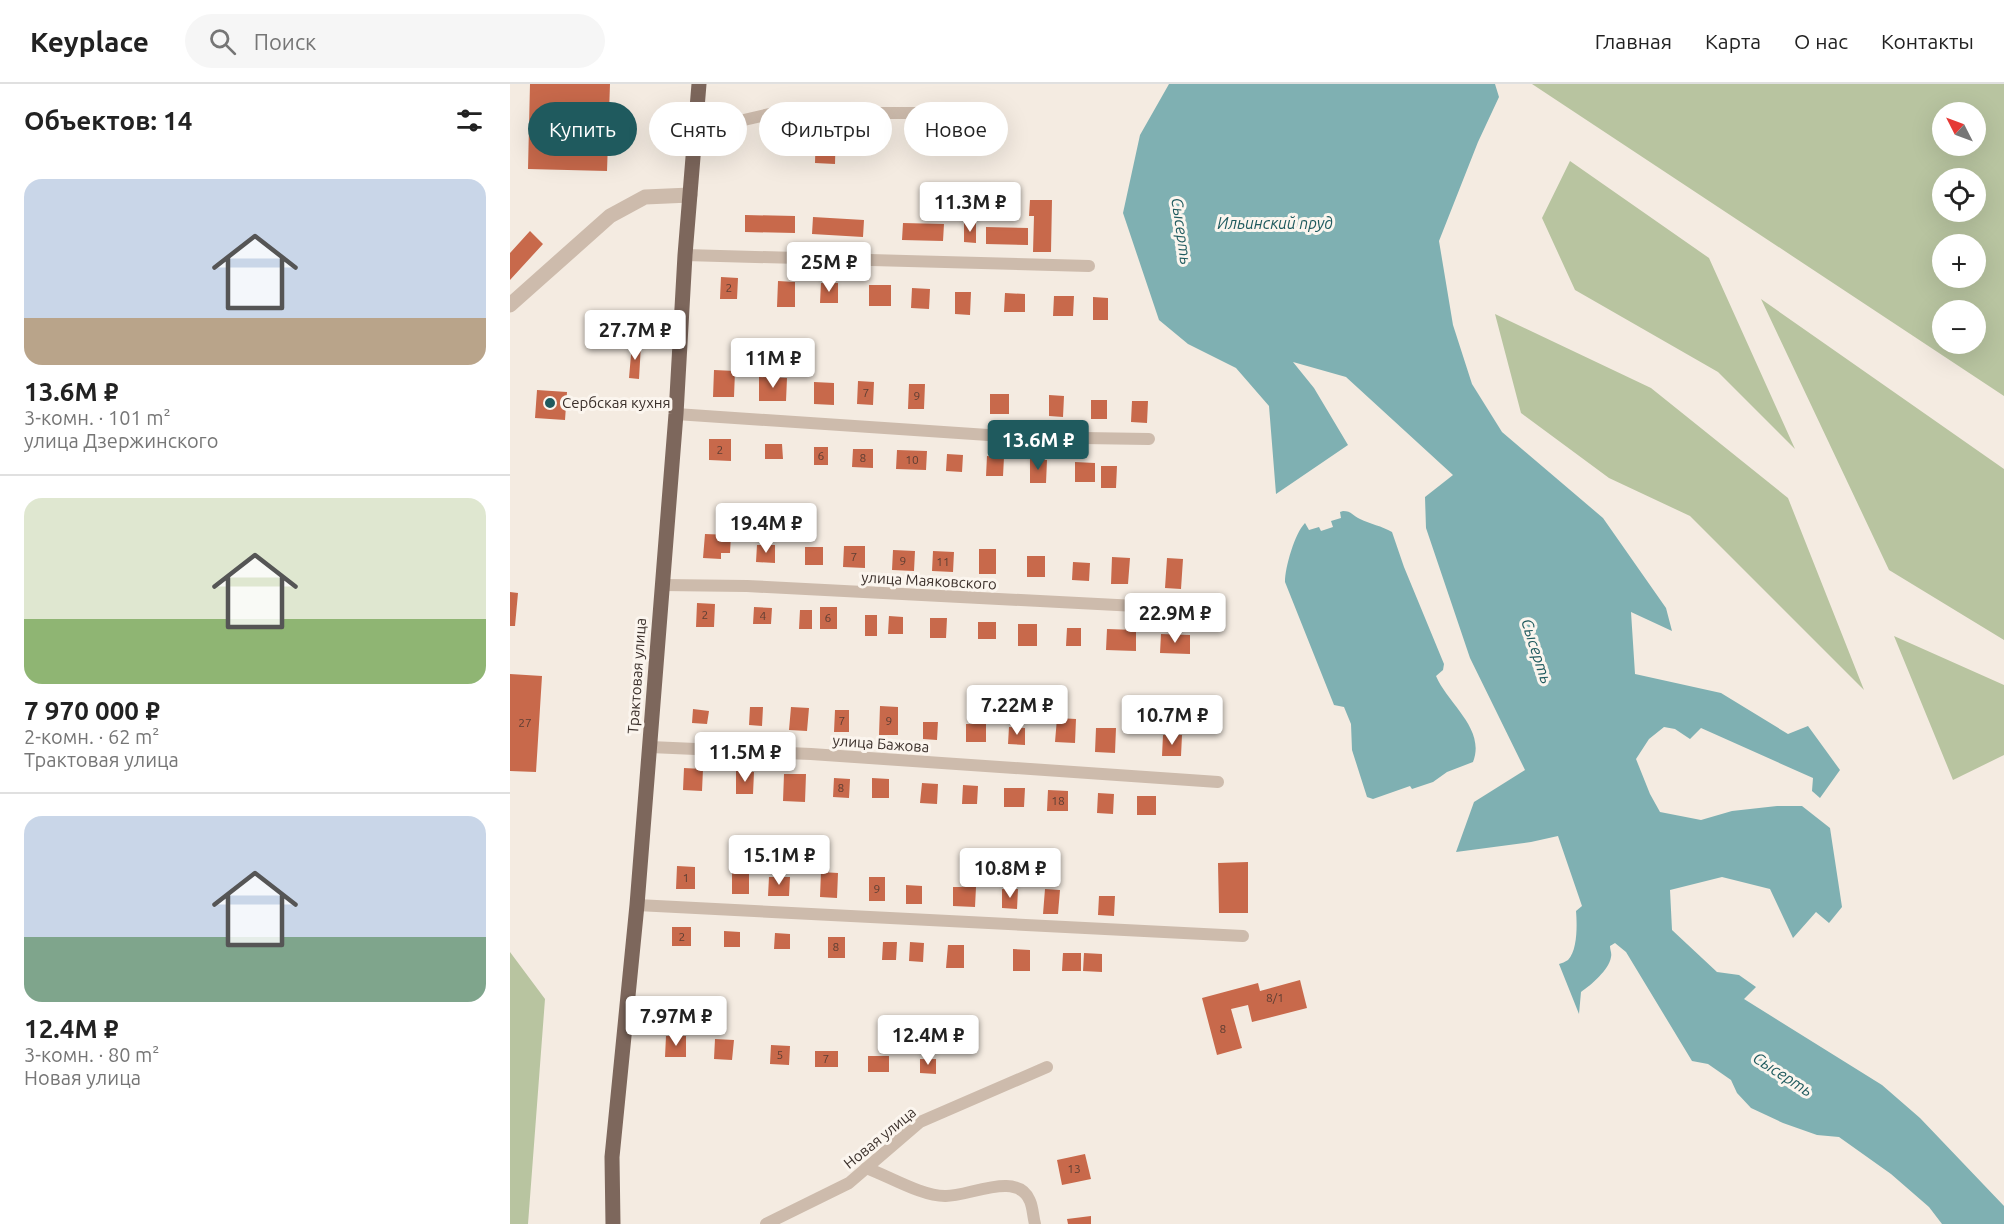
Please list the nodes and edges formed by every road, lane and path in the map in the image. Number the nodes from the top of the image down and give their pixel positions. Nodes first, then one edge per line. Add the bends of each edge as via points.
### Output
1 (699, 84) edge
2 (698, 102) edge
3 (904, 113) edge
4 (747, 119) edge
5 (694, 156) edge
6 (690, 195) junction
7 (685, 255) junction
8 (1089, 266) dead end
9 (510, 305) edge
10 (676, 414) junction
11 (1149, 439) dead end
12 (662, 585) junction
13 (1194, 609) dead end
14 (650, 747) junction
15 (1218, 782) dead end
16 (637, 905) junction
17 (1243, 936) dead end
18 (1047, 1067) dead end
19 (866, 1168) junction
20 (613, 1224) edge
21 (766, 1224) edge
22 (1035, 1224) edge

1 - 2 main road, Трактовая улица
3 - 4 street via 774,113
5 - 6 main road, Трактовая улица
6 - 7 main road, Трактовая улица
6 - 9 street via 645,197 610,216
7 - 8 street
7 - 10 main road, Трактовая улица
10 - 11 street via 1018,436
10 - 12 main road, Трактовая улица
12 - 13 street, улица Маяковского
12 - 14 main road, Трактовая улица
14 - 15 street, улица Бажова
14 - 16 main road, Трактовая улица
16 - 17 street
16 - 20 main road, Трактовая улица via 612,1157
18 - 19 street, Новая улица via 920,1122
19 - 21 street, Новая улица via 849,1183
19 - 22 street via 943,1196 1010,1186 1021,1190 1030,1200

